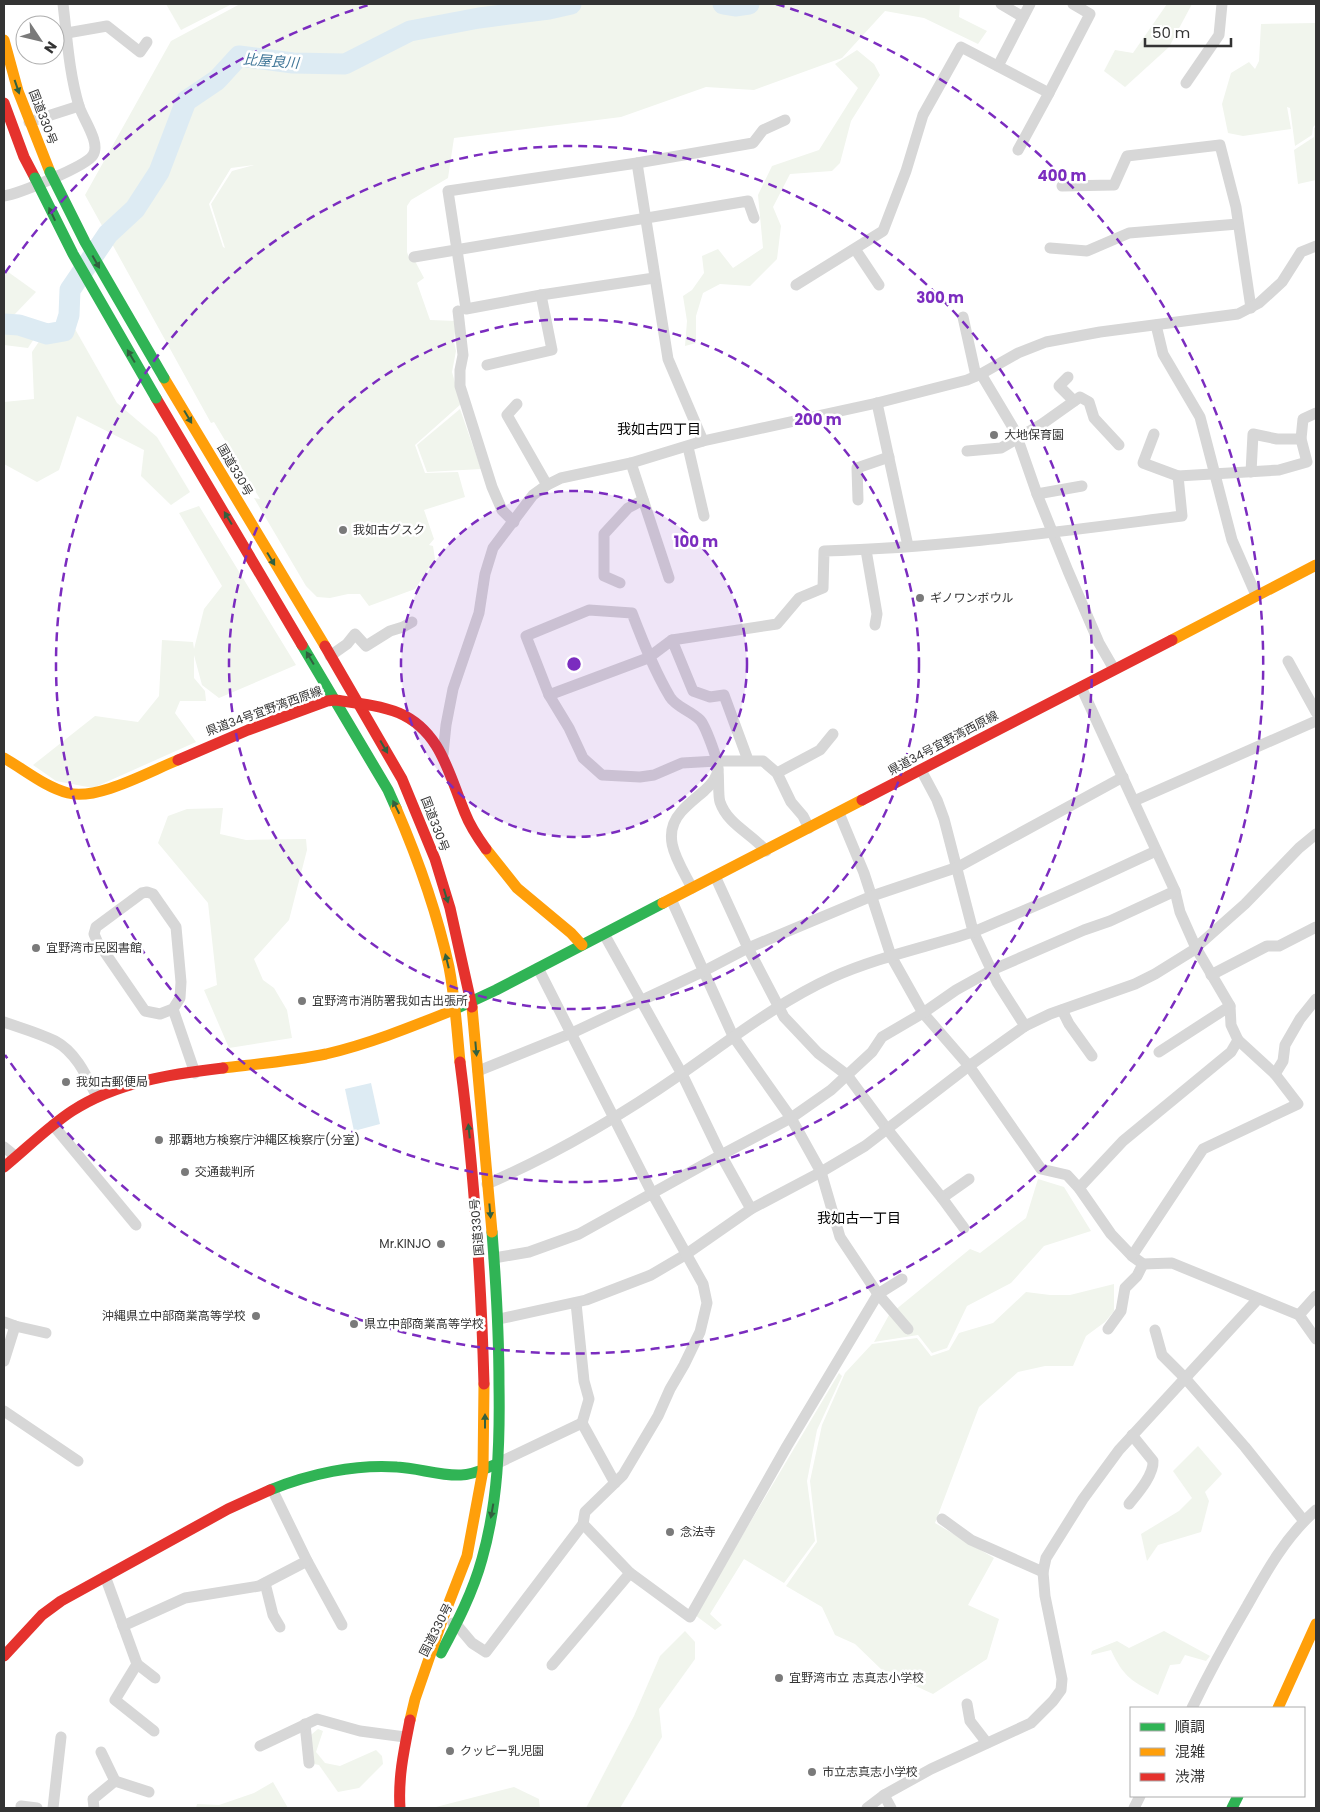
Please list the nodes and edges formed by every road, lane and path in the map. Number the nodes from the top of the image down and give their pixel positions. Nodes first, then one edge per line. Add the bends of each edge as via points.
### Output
1 (64, 4) edge
2 (1001, 4) edge
3 (1030, 4) edge
4 (1073, 4) edge
5 (1222, 4) edge
6 (1023, 16) junction
7 (67, 33) junction
8 (4, 40) edge
9 (147, 42) dead end
10 (998, 66) junction
11 (1186, 83) dead end
12 (1049, 94) junction
13 (4, 103) edge
14 (79, 106) junction
15 (784, 120) dead end
16 (29, 122) junction
17 (1018, 150) dead end
18 (637, 163) junction
19 (1062, 186) dead end
20 (4, 196) edge
21 (754, 218) dead end
22 (645, 219) junction
23 (1238, 224) junction
24 (1316, 246) edge
25 (1050, 248) dead end
26 (855, 249) junction
27 (458, 250) junction
28 (414, 257) dead end
29 (654, 278) junction
30 (796, 285) dead end
31 (879, 285) dead end
32 (542, 295) junction
33 (1251, 308) junction
34 (458, 311) dead end
35 (963, 317) dead end
36 (1156, 325) junction
37 (487, 365) dead end
38 (979, 375) junction
39 (1068, 377) dead end
40 (1074, 401) junction
41 (877, 403) junction
42 (517, 404) dead end
43 (1316, 413) edge
44 (1154, 434) dead end
45 (1018, 437) junction
46 (1300, 438) junction
47 (703, 441) junction
48 (1119, 445) dead end
49 (688, 447) junction
50 (967, 451) dead end
51 (889, 458) junction
52 (632, 464) junction
53 (1251, 472) junction
54 (1216, 474) junction
55 (1178, 476) junction
56 (547, 485) junction
57 (1082, 486) dead end
58 (1037, 494) junction
59 (644, 500) junction
60 (858, 500) dead end
61 (704, 516) dead end
62 (514, 522) junction
63 (1053, 532) junction
64 (908, 546) junction
65 (866, 550) junction
66 (1316, 565) edge
67 (669, 578) dead end
68 (620, 583) dead end
69 (1256, 595) junction
70 (412, 622) dead end
71 (875, 625) dead end
72 (672, 640) junction
73 (330, 656) junction
74 (648, 658) junction
75 (1288, 661) dead end
76 (1114, 670) junction
77 (1081, 687) junction
78 (549, 695) junction
79 (335, 700) junction
80 (360, 704) junction
81 (1316, 712) edge
82 (1316, 721) edge
83 (833, 734) dead end
84 (443, 754) junction
85 (4, 758) edge
86 (748, 760) junction
87 (718, 765) junction
88 (921, 770) junction
89 (777, 773) junction
90 (1123, 777) junction
91 (1134, 801) junction
92 (839, 813) junction
93 (809, 828) junction
94 (1316, 834) edge
95 (766, 851) junction
96 (1156, 851) junction
97 (958, 867) junction
98 (715, 876) junction
99 (692, 888) junction
100 (1175, 891) junction
101 (872, 896) junction
102 (671, 899) junction
103 (1316, 927) edge
104 (974, 931) junction
105 (604, 934) junction
106 (582, 945) junction
107 (748, 948) junction
108 (1196, 948) junction
109 (891, 956) junction
110 (538, 968) junction
111 (992, 970) junction
112 (704, 971) junction
113 (1211, 975) junction
114 (1316, 999) edge
115 (471, 1001) junction
116 (640, 1001) junction
117 (779, 1006) junction
118 (1230, 1006) junction
119 (173, 1009) junction
120 (455, 1009) junction
121 (1062, 1010) junction
122 (923, 1013) junction
123 (4, 1022) edge
124 (1025, 1026) junction
125 (572, 1033) junction
126 (733, 1036) junction
127 (1238, 1040) junction
128 (1159, 1052) dead end
129 (1092, 1056) dead end
130 (969, 1066) junction
131 (478, 1071) junction
132 (195, 1073) junction
133 (682, 1074) junction
134 (1275, 1074) junction
135 (847, 1075) junction
136 (97, 1097) junction
137 (616, 1118) junction
138 (791, 1118) junction
139 (53, 1125) junction
140 (887, 1129) junction
141 (4, 1147) edge
142 (720, 1155) junction
143 (15, 1156) junction
144 (4, 1167) edge
145 (821, 1172) junction
146 (969, 1179) dead end
147 (487, 1184) junction
148 (1079, 1188) junction
149 (652, 1193) junction
150 (942, 1198) junction
151 (751, 1208) junction
152 (136, 1225) dead end
153 (964, 1228) dead end
154 (685, 1255) junction
155 (1132, 1256) junction
156 (494, 1258) junction
157 (1143, 1264) junction
158 (902, 1279) dead end
159 (878, 1294) junction
160 (1316, 1296) edge
161 (1258, 1299) junction
162 (576, 1302) junction
163 (1299, 1315) junction
164 (499, 1319) junction
165 (9, 1324) edge
166 (908, 1329) dead end
167 (1108, 1329) dead end
168 (1155, 1330) dead end
169 (46, 1333) dead end
170 (1316, 1339) edge
171 (4, 1361) edge
172 (1185, 1378) junction
173 (4, 1410) edge
174 (582, 1423) junction
175 (1132, 1435) junction
176 (78, 1461) dead end
177 (498, 1463) junction
178 (483, 1470) junction
179 (615, 1483) junction
180 (272, 1489) junction
181 (1129, 1504) dead end
182 (1316, 1510) edge
183 (942, 1519) dead end
184 (1304, 1521) junction
185 (583, 1524) junction
186 (307, 1561) junction
187 (1043, 1572) junction
188 (630, 1573) junction
189 (106, 1576) junction
190 (265, 1583) junction
191 (443, 1618) junction
192 (456, 1624) junction
193 (1316, 1624) edge
194 (342, 1625) dead end
195 (123, 1626) junction
196 (280, 1627) dead end
197 (4, 1656) edge
198 (137, 1664) junction
199 (552, 1665) dead end
200 (155, 1678) dead end
201 (415, 1699) junction
202 (967, 1704) dead end
203 (1192, 1707) edge
204 (1278, 1707) edge
205 (305, 1724) junction
206 (154, 1731) dead end
207 (61, 1737) dead end
208 (405, 1737) junction
209 (987, 1743) junction
210 (260, 1746) dead end
211 (101, 1752) dead end
212 (309, 1763) dead end
213 (115, 1781) junction
214 (149, 1792) dead end
215 (884, 1796) junction
216 (21, 1806) dead end
217 (37, 1808) edge
218 (53, 1808) edge
219 (94, 1808) edge
220 (400, 1808) edge
221 (867, 1808) edge
222 (891, 1808) edge

1 - 7 street
2 - 6 street
3 - 6 street
4 - 12 street via 1090,14
5 - 11 street via 1218,35
6 - 10 street
7 - 9 street via 107,26 140,52
7 - 14 street
8 -> 16 main road, 国道330号
10 - 12 street
10 - 26 street via 961,47 923,115 906,172 883,231
12 - 17 street
79 -> 13 main road, 国道330号, bridge via 73,254 21,149
14 - 16 street
14 - 20 street via 96,144 94,155 87,162 16,194
15 - 18 street via 763,130 753,143
16 -> 73 main road, 国道330号, bridge via 85,242
18 - 22 street
18 - 27 street via 448,191
19 - 23 street via 1114,185 1127,156 1220,145
21 - 22 street via 748,201
22 - 27 street
22 - 29 street
23 - 25 street via 1129,233 1087,251
23 - 33 street
24 - 33 street via 1301,252 1282,282
26 - 30 street
26 - 31 street
27 - 28 street
27 - 32 street via 466,309
29 - 32 street
29 - 47 street via 668,359
32 - 37 street via 552,350
33 - 36 street via 1238,314
34 - 62 street via 463,355 460,386 492,487 502,510
35 - 38 street
36 - 38 street via 1046,342 1018,352
36 - 54 street via 1163,354 1200,417
38 - 41 street
38 - 45 street
39 - 40 street via 1059,386
40 - 45 street
40 - 48 street via 1080,397 1089,402 1094,418
41 - 47 street
41 - 51 street
42 - 56 street via 506,415
43 - 46 street via 1303,419
44 - 55 street via 1143,463
45 - 50 street via 1002,448
45 - 58 street
46 - 53 street via 1307,462 1279,470
46 - 53 street via 1277,439 1253,434
47 - 49 street
49 - 52 street
49 - 61 street
51 - 60 street via 857,468
51 - 64 street
52 - 56 street via 562,478
52 - 59 street
53 - 54 street
54 - 55 street
54 - 69 street via 1232,540
55 - 63 street via 1182,516
56 - 62 street via 533,495
57 - 58 street
58 - 63 street
59 - 67 street
59 - 68 street via 628,508 604,534 604,576
62 - 84 street via 493,548 485,574 479,613 453,689
63 - 64 street
63 - 76 street via 1099,643
64 - 65 street
65 - 71 street via 877,614
65 - 72 street via 824,551 823,588 799,598 777,624
66 - 69 main road, 県道34号宜野湾西原線
69 - 76 main road, 県道34号宜野湾西原線
70 - 73 street via 366,646 356,634
72 - 74 street
72 - 86 street via 693,691 710,697 724,695
73 - 80 main road, 国道330号
74 - 78 street
74 - 78 street via 632,613 589,610 526,636
74 - 87 street via 671,700 701,720
75 - 81 street
76 - 77 main road, 県道34号宜野湾西原線
77 - 88 main road, 県道34号宜野湾西原線
77 - 90 street
78 - 87 street via 583,758 602,775 654,776 682,763
79 - 80 main road, 県道34号宜野湾西原線
79 - 85 main road, 県道34号宜野湾西原線 via 248,730 99,793 67,793
120 -> 79 main road, 国道330号 via 449,968 415,852 388,790
80 - 84 main road, 県道34号宜野湾西原線 via 406,716 424,729
80 -> 115 main road, 国道330号 via 402,779 435,859
82 - 91 street
83 - 89 street via 820,750
84 - 106 main road, 県道34号宜野湾西原線 via 479,840 522,892
86 - 87 street
86 - 89 street via 763,761
87 - 95 street via 719,800 727,816
87 - 99 street via 710,786 680,814 671,834 672,849
88 - 92 main road, 県道34号宜野湾西原線
88 - 97 street via 944,818
89 - 93 street
90 - 91 street
90 - 97 street
91 - 96 street
92 - 93 main road, 県道34号宜野湾西原線
92 - 101 street
93 - 95 main road, 県道34号宜野湾西原線
94 - 108 street
95 - 98 main road, 県道34号宜野湾西原線
96 - 100 street
96 - 104 street
97 - 101 street
97 - 104 street
98 - 99 main road, 県道34号宜野湾西原線
98 - 107 street
99 - 102 main road, 県道34号宜野湾西原線
100 - 108 street via 1180,912
100 - 111 street
101 - 107 street
101 - 109 street
102 - 105 main road, 県道34号宜野湾西原線
102 - 112 street
103 - 113 street via 1280,946 1267,946
104 - 109 street
104 - 111 street
105 - 106 main road, 県道34号宜野湾西原線
105 - 116 street
106 - 110 main road, 県道34号宜野湾西原線
107 - 112 street
107 - 117 street
108 - 113 street
108 - 121 street via 1135,984
109 - 117 street via 833,977
109 - 122 street
110 - 115 main road, 県道34号宜野湾西原線
110 - 125 street
111 - 122 street
111 - 124 street
112 - 116 street
112 - 126 street
113 - 118 street
114 - 134 street via 1285,1045
115 - 120 main road, 県道34号宜野湾西原線
115 -> 131 main road, 国道330号
116 - 125 street
116 - 133 street
117 - 126 street
117 - 135 street via 801,1037
118 - 127 street via 1231,1025
118 - 128 street
119 - 119 street via 160,1014 145,1011 94,934 96,927 148,892 153,894 176,927 182,982 180,998
119 - 132 street
120 - 132 main road, 県道34号宜野湾西原線 via 328,1054
178 -> 120 main road, 国道330号 via 482,1308 469,1132
121 - 124 street
121 - 129 street
122 - 130 street
122 - 135 street via 882,1037 872,1052
123 - 136 street via 56,1042 67,1050
124 - 130 street
125 - 131 street
125 - 137 street
126 - 133 street
126 - 138 street
127 - 134 street
127 - 148 street via 1231,1052 1123,1141
130 - 140 street
130 - 148 street via 1040,1169 1066,1175
131 - 147 main road, 国道330号
132 - 136 main road, 県道34号宜野湾西原線 via 138,1082
133 - 137 street
133 - 142 street
134 - 155 street via 1298,1104 1203,1149
135 - 138 street
135 - 140 street
136 - 139 main road, 県道34号宜野湾西原線
137 - 147 street via 540,1160
137 - 149 street
138 - 142 street
138 - 145 street
139 - 143 main road, 県道34号宜野湾西原線
139 - 152 street
140 - 145 street
140 - 150 street
141 - 143 street
142 - 149 street
142 - 151 street
143 - 144 main road, 県道34号宜野湾西原線
145 - 151 street
145 - 159 street via 840,1237
146 - 150 street
147 -> 156 main road, 国道330号
148 - 155 street via 1111,1234
149 - 154 street
149 - 156 street via 579,1234 529,1252
150 - 153 street
151 - 154 street
154 - 162 street via 651,1275
154 - 179 street via 703,1284 707,1303 700,1332 658,1416
155 - 157 street
156 - 164 main road, 国道330号
157 - 161 street via 1172,1263
157 - 167 street via 1137,1276 1124,1288 1121,1311
158 - 159 street
159 - 166 street
159 - 188 street via 690,1618
160 - 163 street
161 - 163 street
161 - 172 street
162 - 164 street
162 - 174 street via 584,1381 589,1399
163 - 170 street
164 - 177 main road, 国道330号
165 - 169 street
165 - 171 street
168 - 172 street via 1162,1355
172 - 175 street
172 - 184 street
173 - 176 street
174 - 177 street
174 - 179 street
175 - 181 street via 1153,1466
175 - 187 street via 1083,1499 1046,1558
177 - 178 main road
177 -> 192 main road, 国道330号 via 482,1557
178 - 180 main road via 461,1474 378,1466 335,1471
178 - 191 main road, 国道330号 via 467,1556
179 - 185 street via 585,1512
180 - 186 street
180 - 189 main road via 228,1509
182 - 184 street
183 - 187 street via 971,1540
184 - 203 street via 1290,1536 1258,1587 1212,1666
185 - 188 street
185 - 192 street via 486,1652 472,1643
186 - 190 street
186 - 194 street
187 - 209 street via 1062,1679 1061,1690 1031,1723
188 - 199 street
189 - 195 street
189 - 197 main road via 61,1600 42,1615
190 - 195 street via 185,1598
190 - 196 street via 273,1615
191 - 192 street
191 - 201 main road, 国道330号
192 - 201 main road, 国道330号
193 - 204 main road
195 - 198 street
198 - 200 street
198 - 206 street via 115,1700
201 - 208 main road, 国道330号
202 - 209 street via 970,1721
205 - 208 street via 318,1718 360,1731
205 - 210 street
205 - 212 street
207 - 218 street
208 - 220 main road, 国道330号
209 - 215 street via 931,1769
211 - 213 street
213 - 214 street
213 - 219 street via 93,1799
215 - 221 street
215 - 222 street
216 - 217 street

